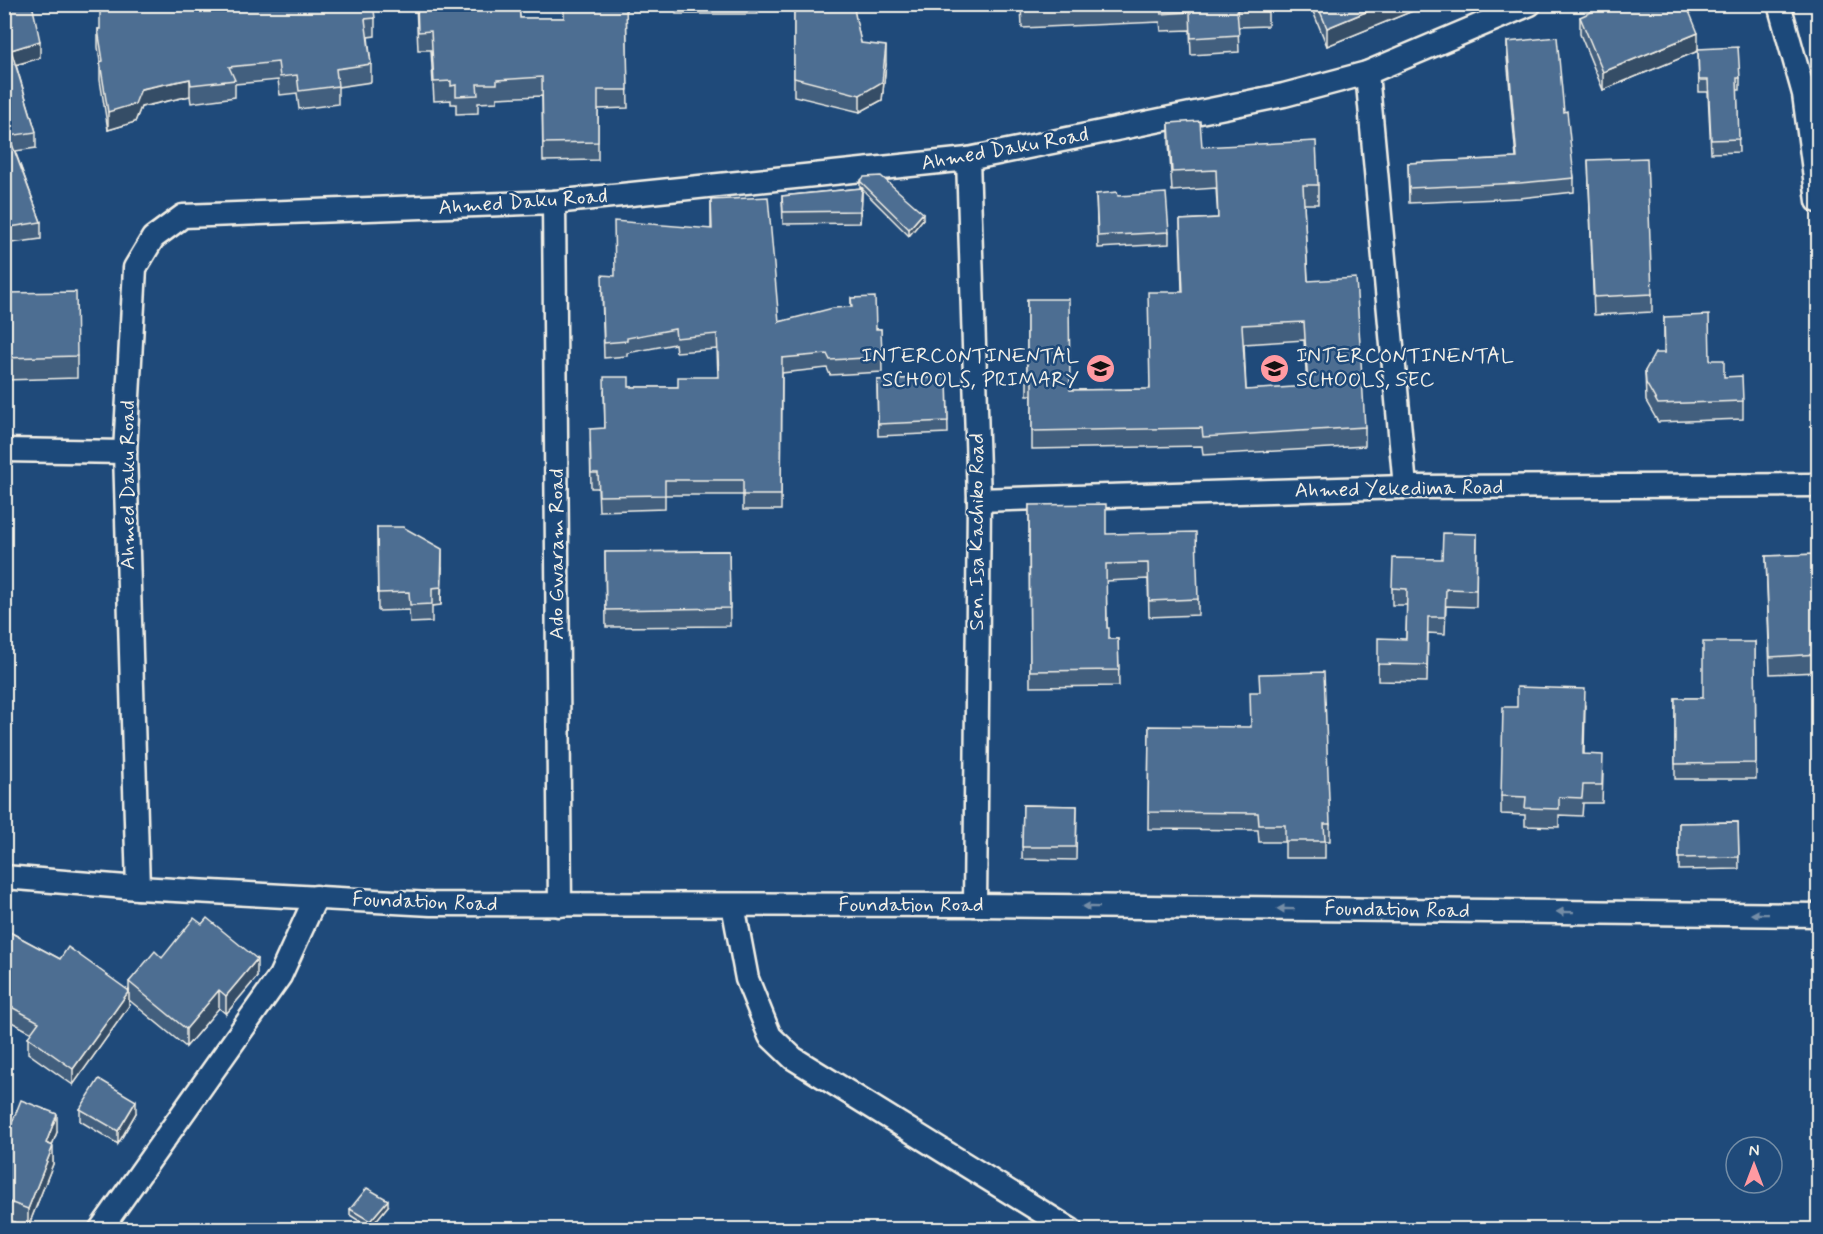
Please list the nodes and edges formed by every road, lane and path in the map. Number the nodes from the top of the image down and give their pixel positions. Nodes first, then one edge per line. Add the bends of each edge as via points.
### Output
1 (1530, 4) edge
2 (1779, 4) edge
3 (1366, 73) junction
4 (968, 159) junction
5 (1818, 201) edge
6 (554, 202) junction
7 (4, 450) edge
8 (125, 452) junction
9 (1818, 485) edge
10 (1406, 487) junction
11 (979, 500) junction
12 (4, 877) edge
13 (138, 888) junction
14 (316, 897) junction
15 (560, 905) junction
16 (733, 905) junction
17 (975, 905) junction
18 (1818, 915) edge
19 (100, 1230) edge
20 (1071, 1230) edge

1 - 3 street, Ahmed Daku Road
2 - 5 street via 1804,94
3 - 4 street, Ahmed Daku Road via 1284,95
3 - 10 street
4 - 6 street, Ahmed Daku Road
4 - 11 street, Sen. Isa Kachiko Road
6 - 8 street, Ahmed Daku Road via 183,216 153,238 135,268
6 - 15 street, Ado Gwaram Road
7 - 8 street
8 - 13 street, Ahmed Daku Road
9 - 10 street, Ahmed Yekedima Road
10 - 11 street, Ahmed Yekedima Road
11 - 17 street, Sen. Isa Kachiko Road
12 - 13 street, Foundation Road
13 - 14 street, Foundation Road
14 - 15 street, Foundation Road
14 - 19 street via 280,976
15 - 16 street, Foundation Road
16 - 17 street, Foundation Road
16 - 20 street via 747,979 770,1036 793,1058
18 -> 17 street, Foundation Road

